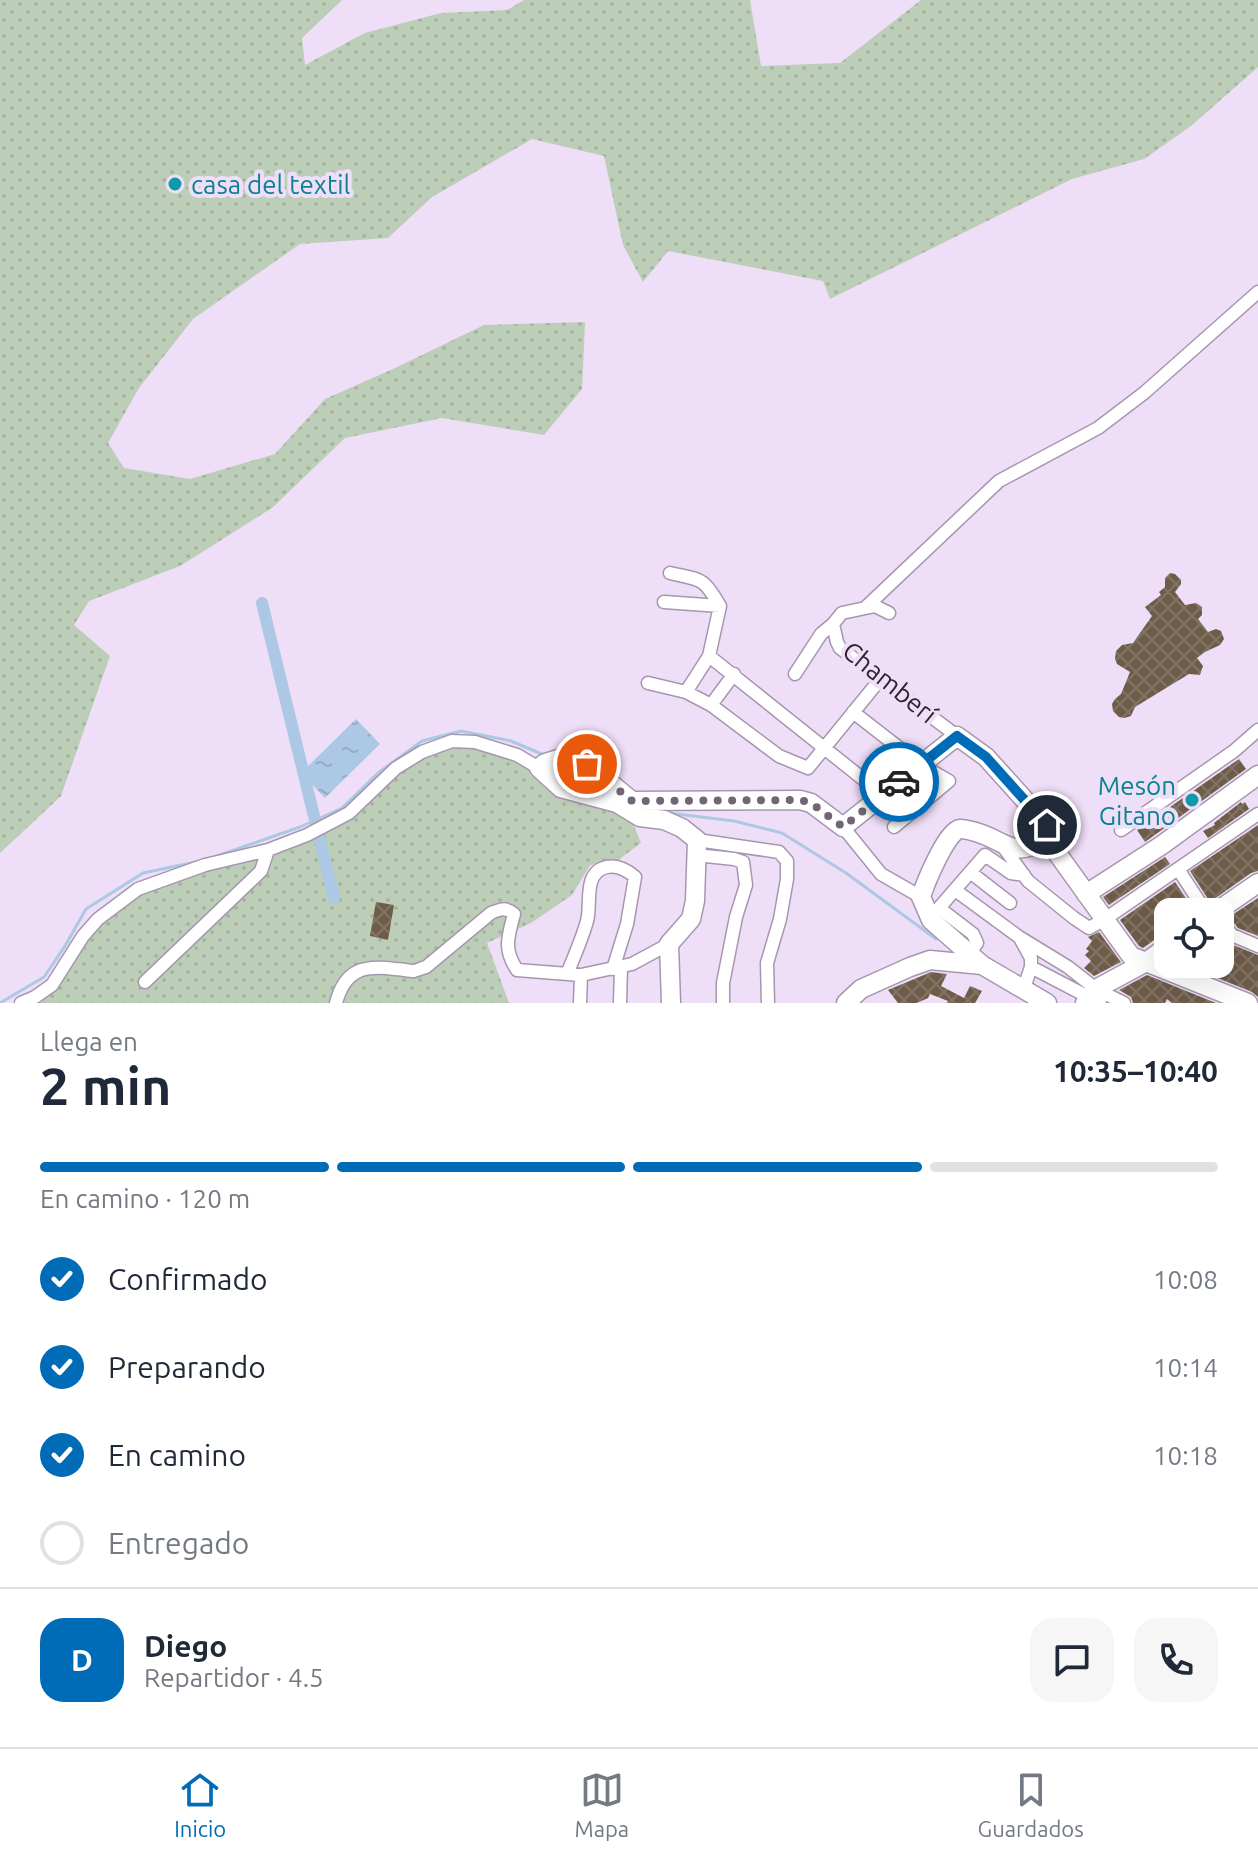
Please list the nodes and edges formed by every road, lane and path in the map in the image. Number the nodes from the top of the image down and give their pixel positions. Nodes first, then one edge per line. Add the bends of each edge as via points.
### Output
1 (1258, 292) edge
2 (670, 573) dead end
3 (664, 602) dead end
4 (720, 606) junction
5 (866, 607) junction
6 (889, 613) dead end
7 (833, 624) junction
8 (709, 656) junction
9 (734, 674) junction
10 (795, 674) dead end
11 (882, 677) junction
12 (648, 683) dead end
13 (686, 692) junction
14 (711, 705) junction
15 (853, 712) junction
16 (1258, 730) edge
17 (957, 736) junction
18 (824, 748) junction
19 (548, 763) junction
20 (921, 765) junction
21 (1258, 775) edge
22 (883, 795) junction
23 (1258, 815) edge
24 (843, 827) junction
25 (894, 827) dead end
26 (1121, 830) dead end
27 (1047, 839) junction
28 (1002, 845) junction
29 (697, 847) junction
30 (268, 850) junction
31 (1178, 869) junction
32 (970, 872) junction
33 (1024, 875) junction
34 (1258, 883) edge
35 (955, 890) junction
36 (1086, 894) junction
37 (921, 897) junction
38 (1197, 898) edge
39 (1234, 900) edge
40 (1010, 903) dead end
41 (1105, 919) junction
42 (1234, 936) edge
43 (1019, 937) junction
44 (950, 938) junction
45 (669, 944) junction
46 (1258, 946) edge
47 (1154, 956) edge
48 (930, 960) junction
49 (975, 960) junction
50 (1146, 962) junction
51 (1031, 967) junction
52 (617, 968) junction
53 (567, 974) junction
54 (581, 975) junction
55 (145, 982) dead end
56 (1019, 997) edge
57 (1093, 998) edge
58 (21, 1003) edge
59 (336, 1003) edge
60 (580, 1003) edge
61 (620, 1003) edge
62 (671, 1003) edge
63 (723, 1003) edge
64 (768, 1003) edge
65 (846, 1003) edge
66 (1047, 1003) edge
67 (1124, 1003) edge
68 (1248, 1003) edge

1 - 5 street via 1098,428 999,481
2 - 4 street via 708,585
3 - 4 street
4 - 8 street
5 - 6 street
5 - 7 street via 842,613
7 - 10 street
7 - 11 street, Chamberí via 840,648
8 - 9 street
8 - 13 street
9 - 14 street
9 - 18 street
11 - 15 street
11 - 17 street, Chamberí
12 - 13 street
13 - 14 street
14 - 18 street via 779,756 808,768
15 - 18 street
15 - 20 street
16 - 26 street
17 - 20 street
17 - 27 street, Chamberí via 986,757 1047,825
18 - 22 street
19 - 24 street via 571,755 632,801 800,800
19 - 29 street via 561,788 617,803 640,817 664,820 682,828
19 - 30 street via 475,742 452,741 396,768 349,813
20 - 22 street
20 - 25 street via 949,781
21 - 36 street
22 - 24 street
23 - 31 street
24 - 37 street via 881,874
27 - 28 street via 1021,850
27 - 36 street, Chamberí
28 - 33 street
28 - 37 street via 961,828 952,833
29 - 45 street via 691,919
29 - 63 street via 743,862 746,885
29 - 64 street via 779,852 787,861 780,919 767,963
30 - 55 street via 261,871
30 - 58 street via 138,889 98,919 52,985
31 - 38 street
31 - 41 street
32 - 33 street via 985,855 1011,873
32 - 35 street
32 - 40 street
33 - 41 street via 1089,928
34 - 39 street
35 - 43 street
35 - 49 street via 939,908 973,934
36 - 41 street, Chamberí
37 - 44 street via 931,920
41 - 50 street, Chamberí via 1131,956
42 - 46 street
43 - 51 street
43 - 57 street via 1068,967
44 - 48 street
44 - 49 street
45 - 52 street
45 - 62 street
47 - 50 street
48 - 49 street
48 - 65 street via 861,989
49 - 56 street
50 - 57 street
50 - 68 street, Chamberí
51 - 56 street
51 - 57 street
52 - 53 street via 635,877 626,869 609,867 591,880 588,919
52 - 54 street
52 - 61 street
53 - 54 street
53 - 59 street via 517,970 508,945 514,914 502,909 426,967 360,969 348,979
54 - 60 street
56 - 66 street
57 - 67 street

